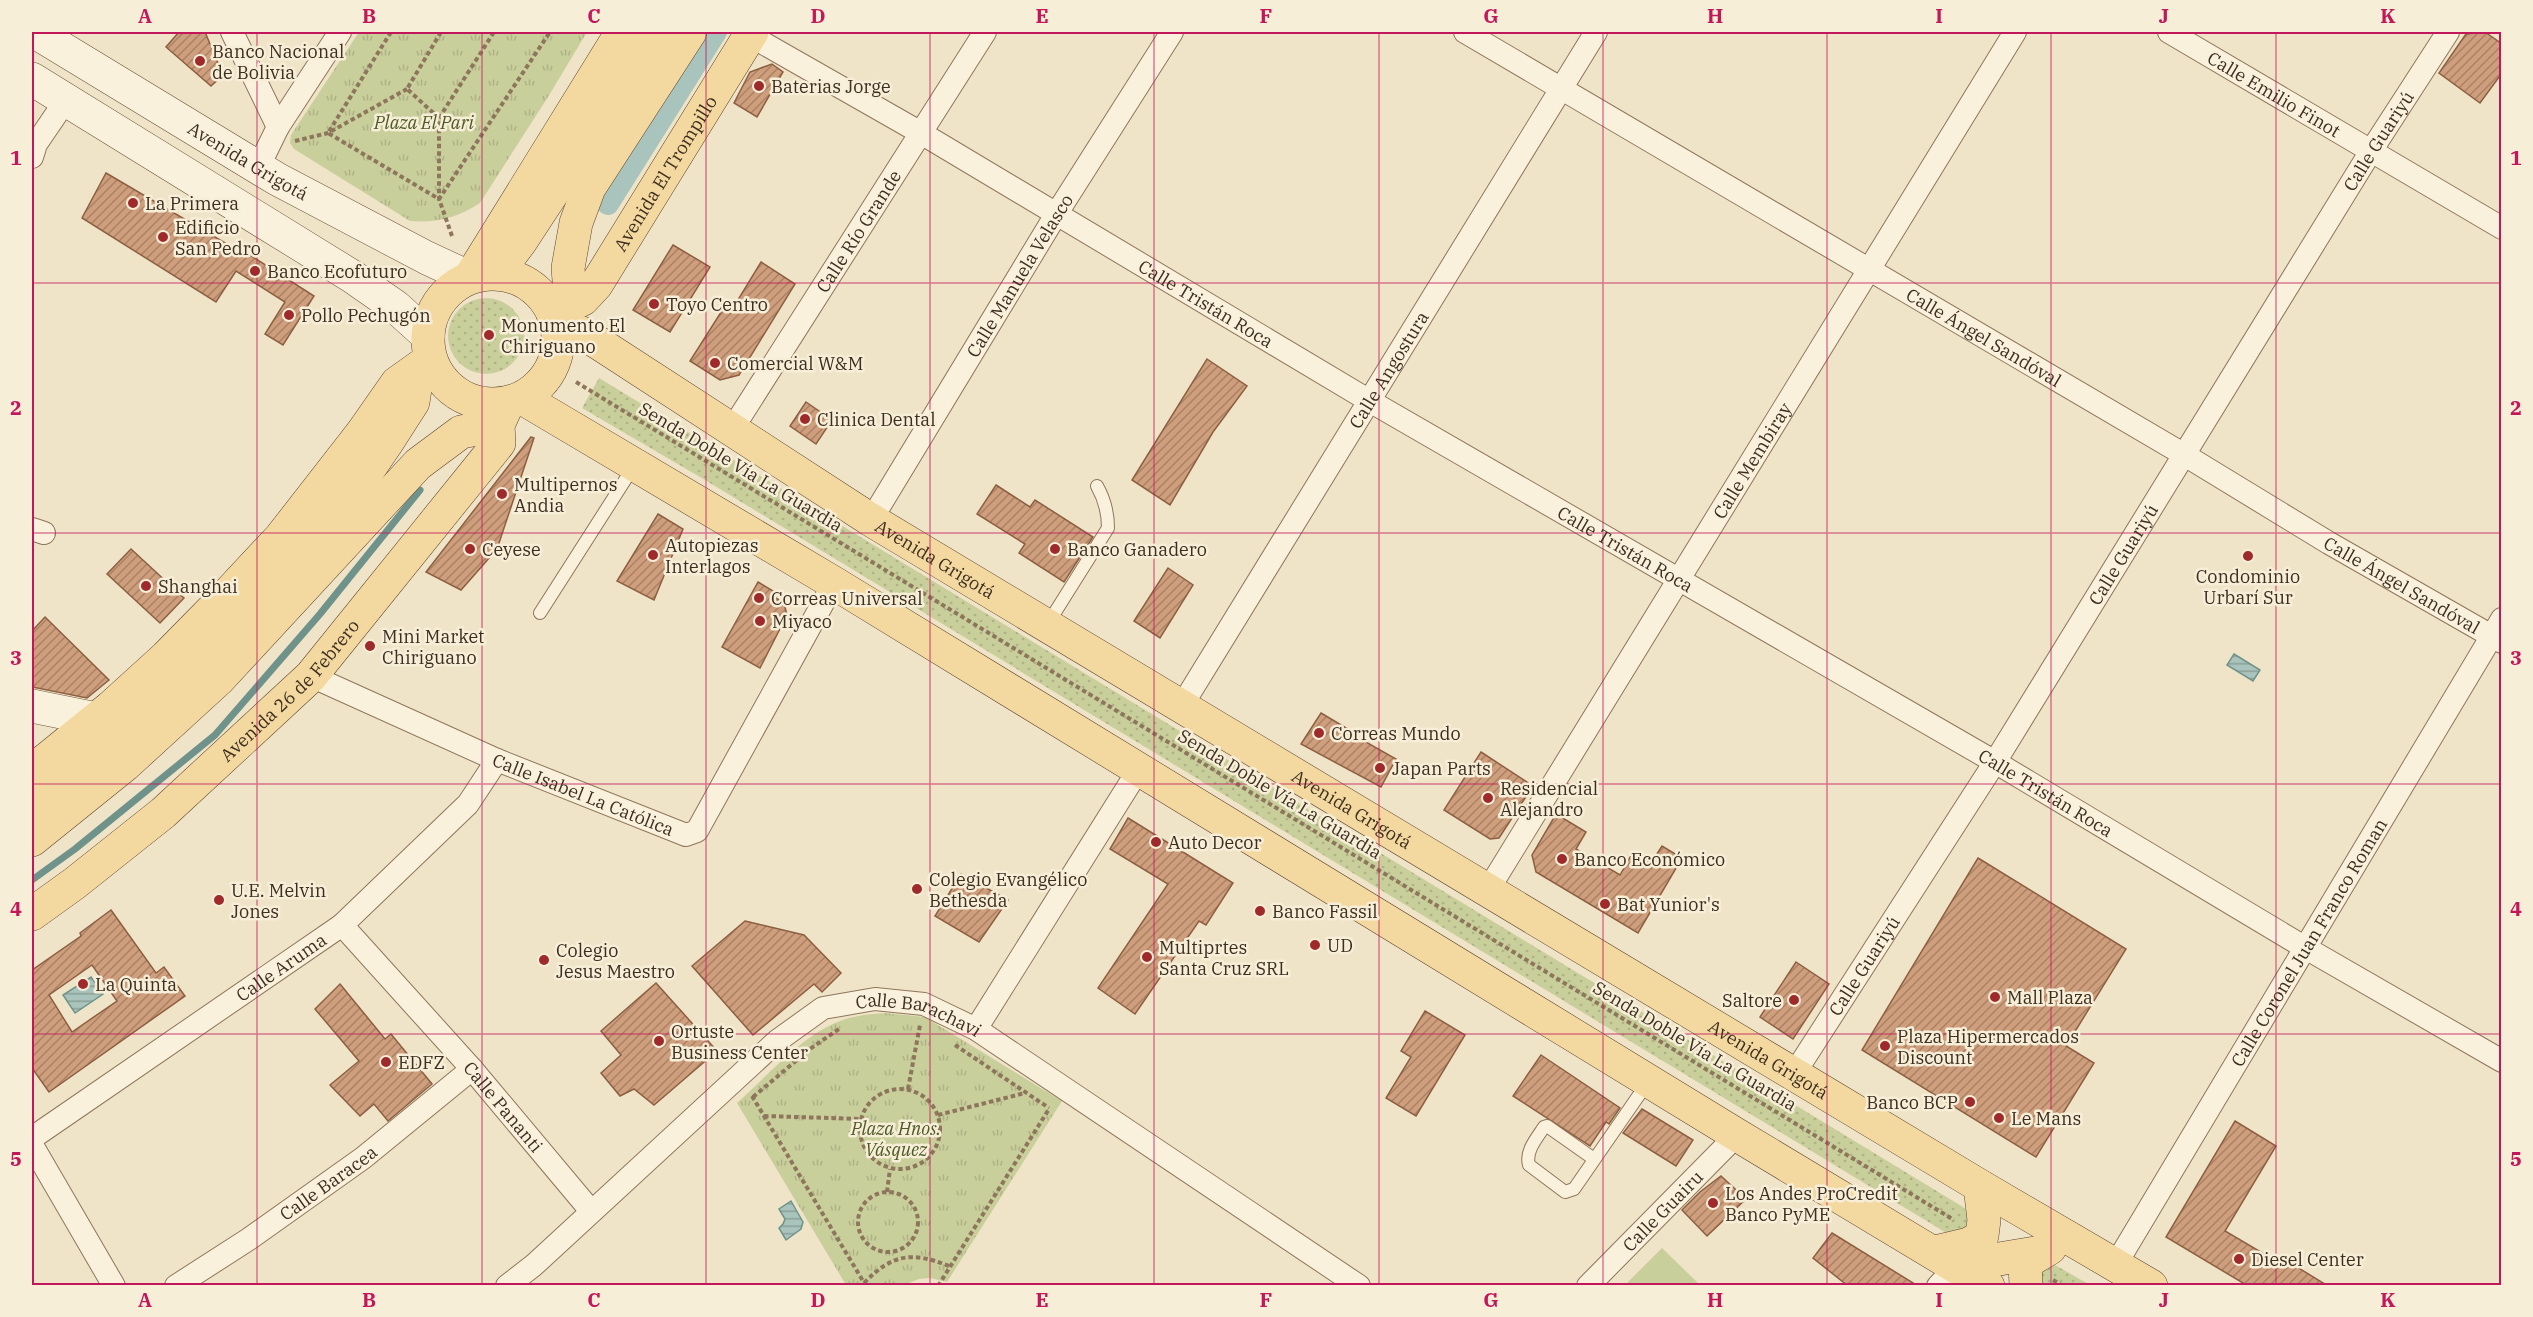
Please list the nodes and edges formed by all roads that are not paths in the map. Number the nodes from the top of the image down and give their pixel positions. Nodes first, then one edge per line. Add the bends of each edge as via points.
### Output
1 (35, 32) edge
2 (232, 32) edge
3 (340, 32) edge
4 (622, 32) edge
5 (658, 32) edge
6 (690, 32) edge
7 (985, 32) edge
8 (1172, 32) edge
9 (1465, 32) edge
10 (1596, 32) edge
11 (2015, 32) edge
12 (2169, 32) edge
13 (2448, 32) edge
14 (751, 33) edge
15 (32, 79) edge
16 (1560, 87) junction
17 (66, 100) junction
18 (277, 130) junction
19 (921, 133) junction
20 (124, 136) junction
21 (2371, 152) junction
22 (32, 157) edge
23 (268, 173) junction
24 (1057, 213) junction
25 (2502, 228) edge
26 (1868, 269) junction
27 (479, 276) junction
28 (561, 315) junction
29 (426, 354) junction
30 (1368, 400) junction
31 (509, 408) junction
32 (731, 431) junction
33 (2183, 454) junction
34 (635, 465) junction
35 (1097, 486) dead end
36 (872, 520) junction
37 (1677, 580) junction
38 (834, 583) junction
39 (540, 613) dead end
40 (1047, 626) junction
41 (2498, 632) edge
42 (311, 676) junction
43 (32, 706) edge
44 (1181, 707) junction
45 (96, 719) junction
46 (497, 760) junction
47 (1995, 762) junction
48 (1138, 769) junction
49 (32, 771) edge
50 (32, 809) edge
51 (32, 840) edge
52 (1488, 890) junction
53 (32, 914) edge
54 (342, 925) junction
55 (2304, 947) junction
56 (976, 1029) junction
57 (2502, 1061) edge
58 (472, 1069) junction
59 (1794, 1074) junction
60 (1649, 1081) junction
61 (1737, 1135) junction
62 (32, 1138) edge
63 (32, 1145) edge
64 (1594, 1159) junction
65 (1980, 1186) junction
66 (591, 1211) junction
67 (1972, 1222) junction
68 (2081, 1244) junction
69 (2041, 1252) junction
70 (2116, 1264) junction
71 (1943, 1268) edge
72 (1997, 1277) edge
73 (1332, 1279) edge
74 (114, 1286) edge
75 (176, 1286) edge
76 (507, 1286) edge
77 (1359, 1286) edge
78 (1588, 1286) edge
79 (2026, 1286) edge
80 (2151, 1286) edge

1 - 23 main road, Avenida Grigotá
2 - 18 street
3 - 18 street
4 - 27 main road
5 - 27 main road via 521,241
6 - 28 main road via 589,188 576,223
7 - 19 street, Calle Río Grande
8 - 24 street, Calle Manuela Velasco
9 - 16 street, Calle Ángel Sandóval
10 - 16 street, Calle Angostura
11 - 26 street, Calle Membiray
12 - 21 street, Calle Emilio Finot
13 - 21 street, Calle Guariyú
14 - 19 street, Calle Tristán Roca
14 - 28 main road, Avenida El Trompillo via 596,285
15 - 17 main road
16 - 26 street, Calle Ángel Sandóval
16 - 30 street, Calle Angostura
17 - 20 main road
17 - 22 street via 36,144
18 - 23 street
19 - 24 street, Calle Tristán Roca
19 - 32 street, Calle Río Grande
20 - 23 main road via 140,115 149,115 248,170
20 - 29 main road via 396,307
21 - 25 street, Calle Emilio Finot
21 - 33 street, Calle Guariyú
23 - 27 main road, Avenida Grigotá via 403,246
24 - 30 street, Calle Tristán Roca
24 - 36 street, Calle Manuela Velasco
26 - 33 street, Calle Ángel Sandóval
26 - 37 street, Calle Membiray
27 - 28 main road via 508,275 530,284
27 - 29 main road via 453,287 440,300 432,316
28 - 31 main road via 551,368 539,385
28 - 32 main road, Avenida Grigotá via 582,333
29 - 31 main road via 444,381 465,398
29 - 45 main road via 397,383 281,537 166,657
29 - 50 main road via 413,402 356,488 297,557 201,664
30 - 37 street, Calle Tristán Roca
30 - 44 street, Calle Angostura
31 - 34 main road
31 - 42 main road, Avenida 26 de Febrero via 499,443
31 - 51 main road via 461,432 418,464 219,680 125,765
32 - 36 main road, Avenida Grigotá
33 - 41 street, Calle Ángel Sandóval via 2329,543
33 - 47 street, Calle Guariyú
34 - 38 main road
34 - 39 lane
35 - 40 lane via 1108,514 1108,528
36 - 40 main road, Avenida Grigotá
37 - 47 street, Calle Tristán Roca
37 - 52 street, Calle Membiray
38 - 46 street, Calle Isabel La Católica via 692,834 686,835
38 - 48 main road
40 - 44 main road, Avenida Grigotá
41 - 55 street, Calle Coronel Juan Franco Roman
42 - 46 street, Calle Isabel La Católica
42 - 53 main road, Avenida 26 de Febrero via 164,813
43 - 45 main road
44 - 52 main road, Avenida Grigotá
45 - 49 main road
46 - 54 street, Calle Aruma via 468,804
47 - 55 street, Calle Tristán Roca
47 - 59 street, Calle Guariyú
48 - 56 street
48 - 60 main road
52 - 59 main road, Avenida Grigotá
54 - 58 street, Calle Pananti
54 - 62 street, Calle Aruma
55 - 57 street, Calle Tristán Roca
55 - 70 street, Calle Coronel Juan Franco Roman
56 - 66 street, Calle Barachavi via 924,1004 875,999 823,1008 777,1041
56 - 73 street, Calle Barachavi
58 - 66 street, Calle Pananti
58 - 75 street, Calle Baracea via 363,1158
59 - 65 main road, Avenida Grigotá
60 - 61 main road
60 - 64 lane
61 - 71 main road
61 - 78 street, Calle Guairu
63 - 74 street
64 - 64 lane via 1570,1192 1527,1160 1547,1126
65 - 67 main road
65 - 68 main road, Avenida Grigotá
66 - 76 street, Calle Barachavi
67 - 71 main road via 1982,1236
67 - 72 main road
68 - 69 main road via 2059,1245
68 - 70 main road, Avenida Grigotá
69 - 72 main road
69 - 79 main road via 2025,1263
70 - 80 main road, Avenida Grigotá
71 - 72 main road
73 - 77 street, Calle Barachavi

